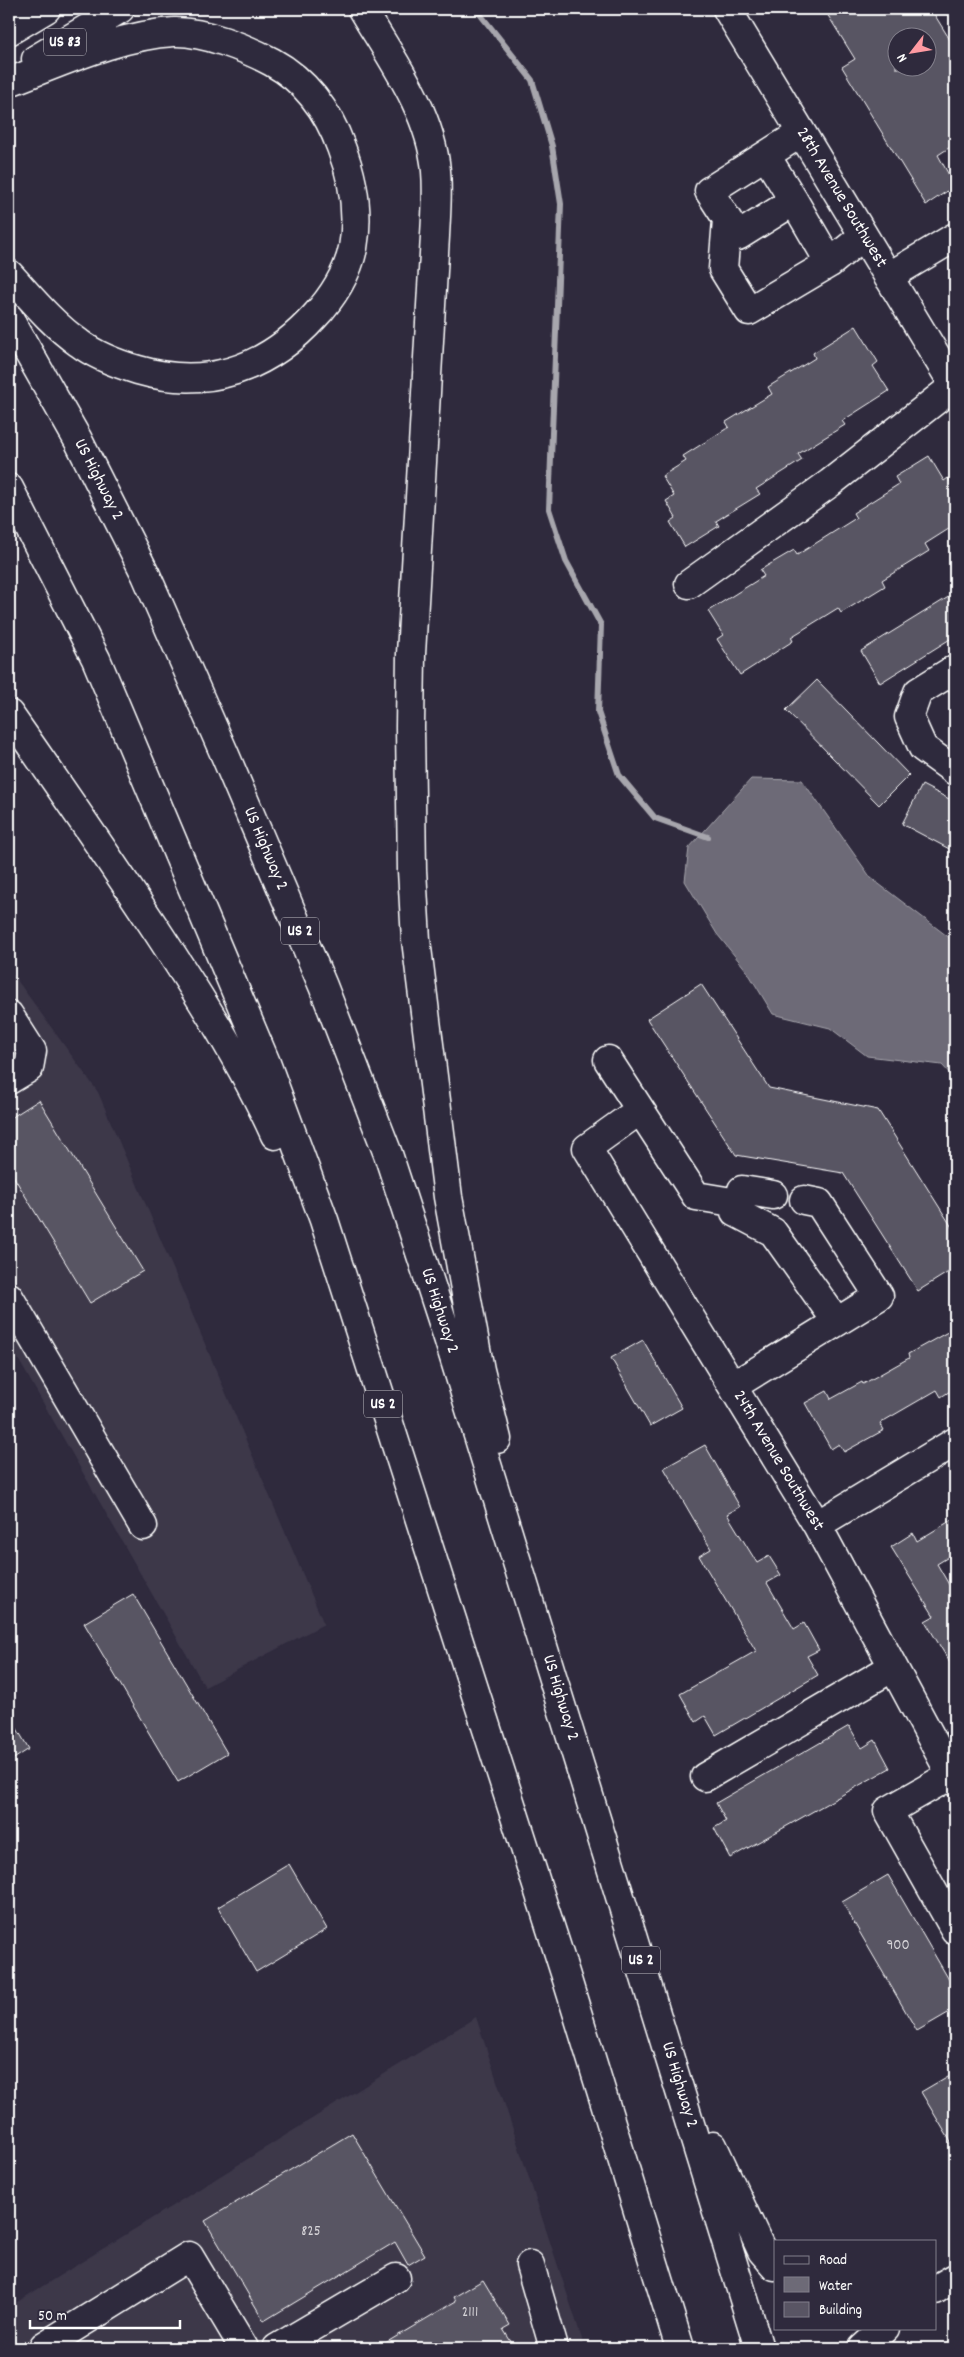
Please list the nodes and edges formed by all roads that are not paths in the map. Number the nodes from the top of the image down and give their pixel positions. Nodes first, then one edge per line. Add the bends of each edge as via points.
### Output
1 (46, 9) edge
2 (120, 9) edge
3 (362, 9) edge
4 (727, 9) edge
5 (9, 31) edge
6 (9, 75) edge
7 (9, 82) edge
8 (801, 133) junction
9 (766, 156) junction
10 (794, 201) junction
11 (727, 220) junction
12 (863, 236) junction
13 (955, 237) edge
14 (830, 263) junction
15 (9, 274) edge
16 (888, 277) junction
17 (9, 318) edge
18 (955, 387) edge
19 (9, 488) edge
20 (689, 584) dead end
21 (955, 669) edge
22 (9, 714) edge
23 (955, 772) edge
24 (9, 1015) edge
25 (608, 1060) dead end
26 (9, 1080) edge
27 (640, 1110) junction
28 (774, 1196) dead end
29 (804, 1200) dead end
30 (738, 1203) junction
31 (346, 1290) junction
32 (9, 1297) edge
33 (837, 1322) junction
34 (733, 1386) junction
35 (955, 1442) edge
36 (817, 1525) junction
37 (143, 1526) dead end
38 (521, 1573) junction
39 (893, 1667) junction
40 (705, 1777) dead end
41 (953, 1778) edge
42 (955, 1930) edge
43 (664, 2036) junction
44 (530, 2265) dead end
45 (774, 2265) edge
46 (396, 2278) dead end
47 (955, 2278) edge
48 (936, 2288) edge
49 (883, 2330) edge
50 (43, 2347) edge
51 (244, 2348) edge
52 (277, 2348) edge
53 (554, 2348) edge
54 (680, 2348) edge
55 (758, 2348) edge
56 (863, 2348) edge

1 - 5 main road, US 83
2 - 6 main road, US 83
3 - 38 main road via 400,73 426,126 436,170 411,654 411,808 416,940 448,1197 480,1370 509,1488
4 - 8 main road, 28th Avenue Southwest
7 - 15 main road via 120,42 176,32 229,43 256,53 286,70 317,100 335,130 351,176 355,227 353,250 334,293 304,328 263,358 215,377 173,378 99,355 79,344 53,322
8 - 9 main road
8 - 12 main road, 28th Avenue Southwest
9 - 10 main road
9 - 11 main road via 709,191
10 - 11 main road via 738,236
10 - 14 main road
11 - 14 main road via 723,269 748,311
12 - 14 main road
12 - 16 main road, 28th Avenue Southwest
13 - 16 main road
16 - 18 main road, 28th Avenue Southwest
17 - 38 main road, US Highway 2 / US 2 via 78,440 146,576 323,986 391,1164
18 - 20 main road via 830,483
19 - 31 main road, US 2 via 96,658 163,816 266,1063 324,1220
21 - 23 main road via 918,692 909,717 923,748
22 - 31 main road via 80,814 192,984 262,1106
24 - 26 main road via 32,1051 29,1068
25 - 27 main road
27 - 30 main road via 696,1196
27 - 34 main road, 24th Avenue Southwest via 587,1148
28 - 30 main road via 742,1190
29 - 33 main road via 819,1203 879,1296
30 - 33 main road via 735,1212 773,1232
31 - 54 main road, US 2
32 - 37 main road
33 - 34 main road
34 - 36 main road, 24th Avenue Southwest
35 - 36 main road
36 - 39 main road, 24th Avenue Southwest
38 - 43 main road, US Highway 2 / US 2
39 - 40 main road
39 - 41 main road, 24th Avenue Southwest
41 - 42 main road via 888,1811
43 - 45 main road via 739,2205 762,2251
43 - 55 main road, US Highway 2 / US 2
44 - 53 main road
46 - 52 main road
47 - 48 main road
49 - 56 main road
50 - 51 main road via 189,2256

